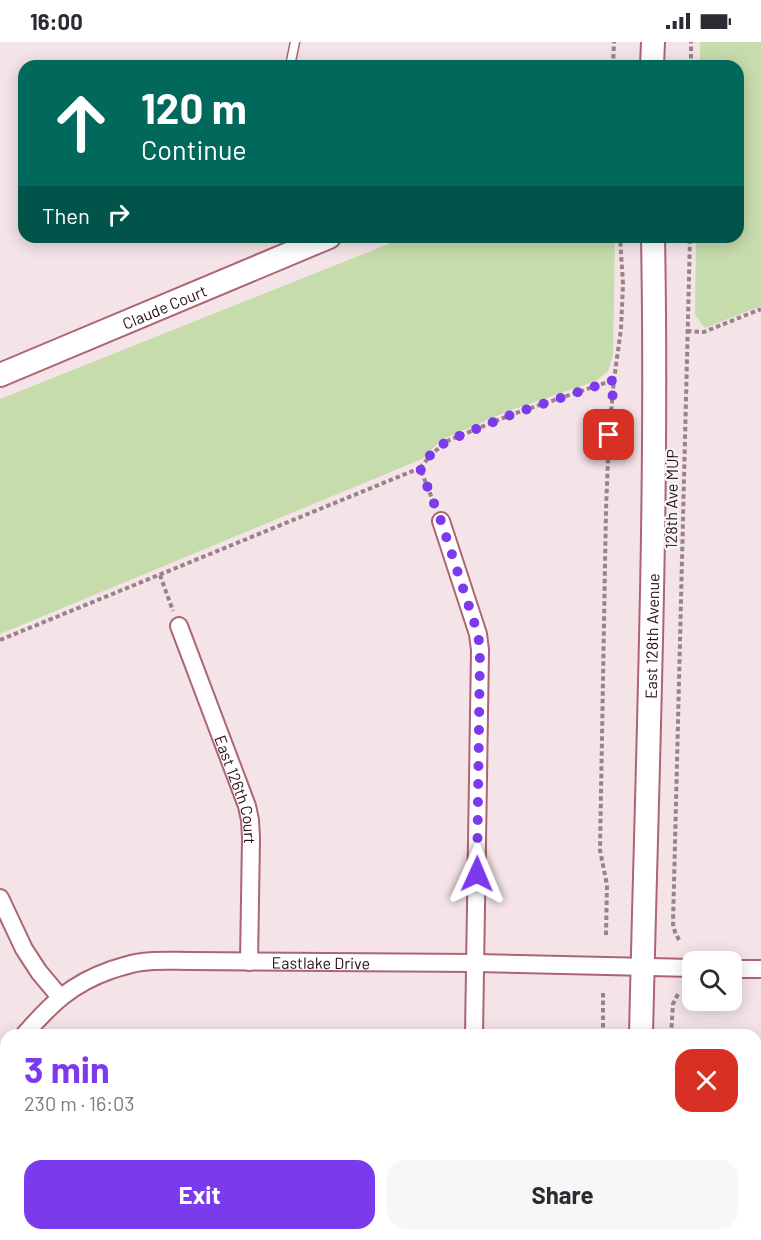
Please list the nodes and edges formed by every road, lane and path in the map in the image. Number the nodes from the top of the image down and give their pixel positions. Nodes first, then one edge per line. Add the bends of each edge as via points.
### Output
1 (295, 42) edge
2 (614, 42) edge
3 (653, 42) edge
4 (692, 42) edge
5 (291, 60) edge
6 (613, 60) edge
7 (652, 60) edge
8 (691, 60) edge
9 (314, 243) edge
10 (620, 243) edge
11 (653, 243) edge
12 (690, 243) edge
13 (761, 309) edge
14 (687, 330) junction
15 (0, 375) edge
16 (614, 380) junction
17 (420, 468) junction
18 (441, 521) joint
19 (160, 575) junction
20 (179, 626) joint
21 (0, 640) edge
22 (0, 898) edge
23 (606, 935) dead end
24 (679, 940) dead end
25 (249, 962) junction
26 (476, 963) junction
27 (642, 967) junction
28 (682, 968) edge
29 (742, 969) edge
30 (761, 969) edge
31 (603, 993) dead end
32 (678, 994) dead end
33 (60, 997) junction
34 (29, 1029) edge
35 (474, 1029) edge
36 (603, 1029) edge
37 (641, 1029) edge
38 (671, 1029) edge

1 - 5 lane
2 - 6 path
3 - 7 main road
4 - 8 path
9 - 15 main road, Claude Court
10 - 16 path via 621,329
11 - 27 main road, East 128th Avenue via 651,651
12 - 14 path, 128th Ave MUP
13 - 14 path via 704,332
14 - 24 path, 128th Ave MUP via 673,924
16 - 17 path via 447,441
16 - 23 path via 606,509 600,826 607,885
17 - 18 path
17 - 19 path
18 - 26 street via 480,650
19 - 20 path
19 - 21 path
20 - 25 street, East 126th Court via 248,806
22 - 33 street via 24,949
25 - 26 street, Eastlake Drive
25 - 33 street, Eastlake Drive via 128,964 99,974
26 - 27 street, Eastlake Drive
26 - 35 street
27 - 28 street, Eastlake Drive
27 - 37 main road, East 128th Avenue
29 - 30 street
31 - 36 path
32 - 38 path via 673,1004
33 - 34 street, Eastlake Drive

